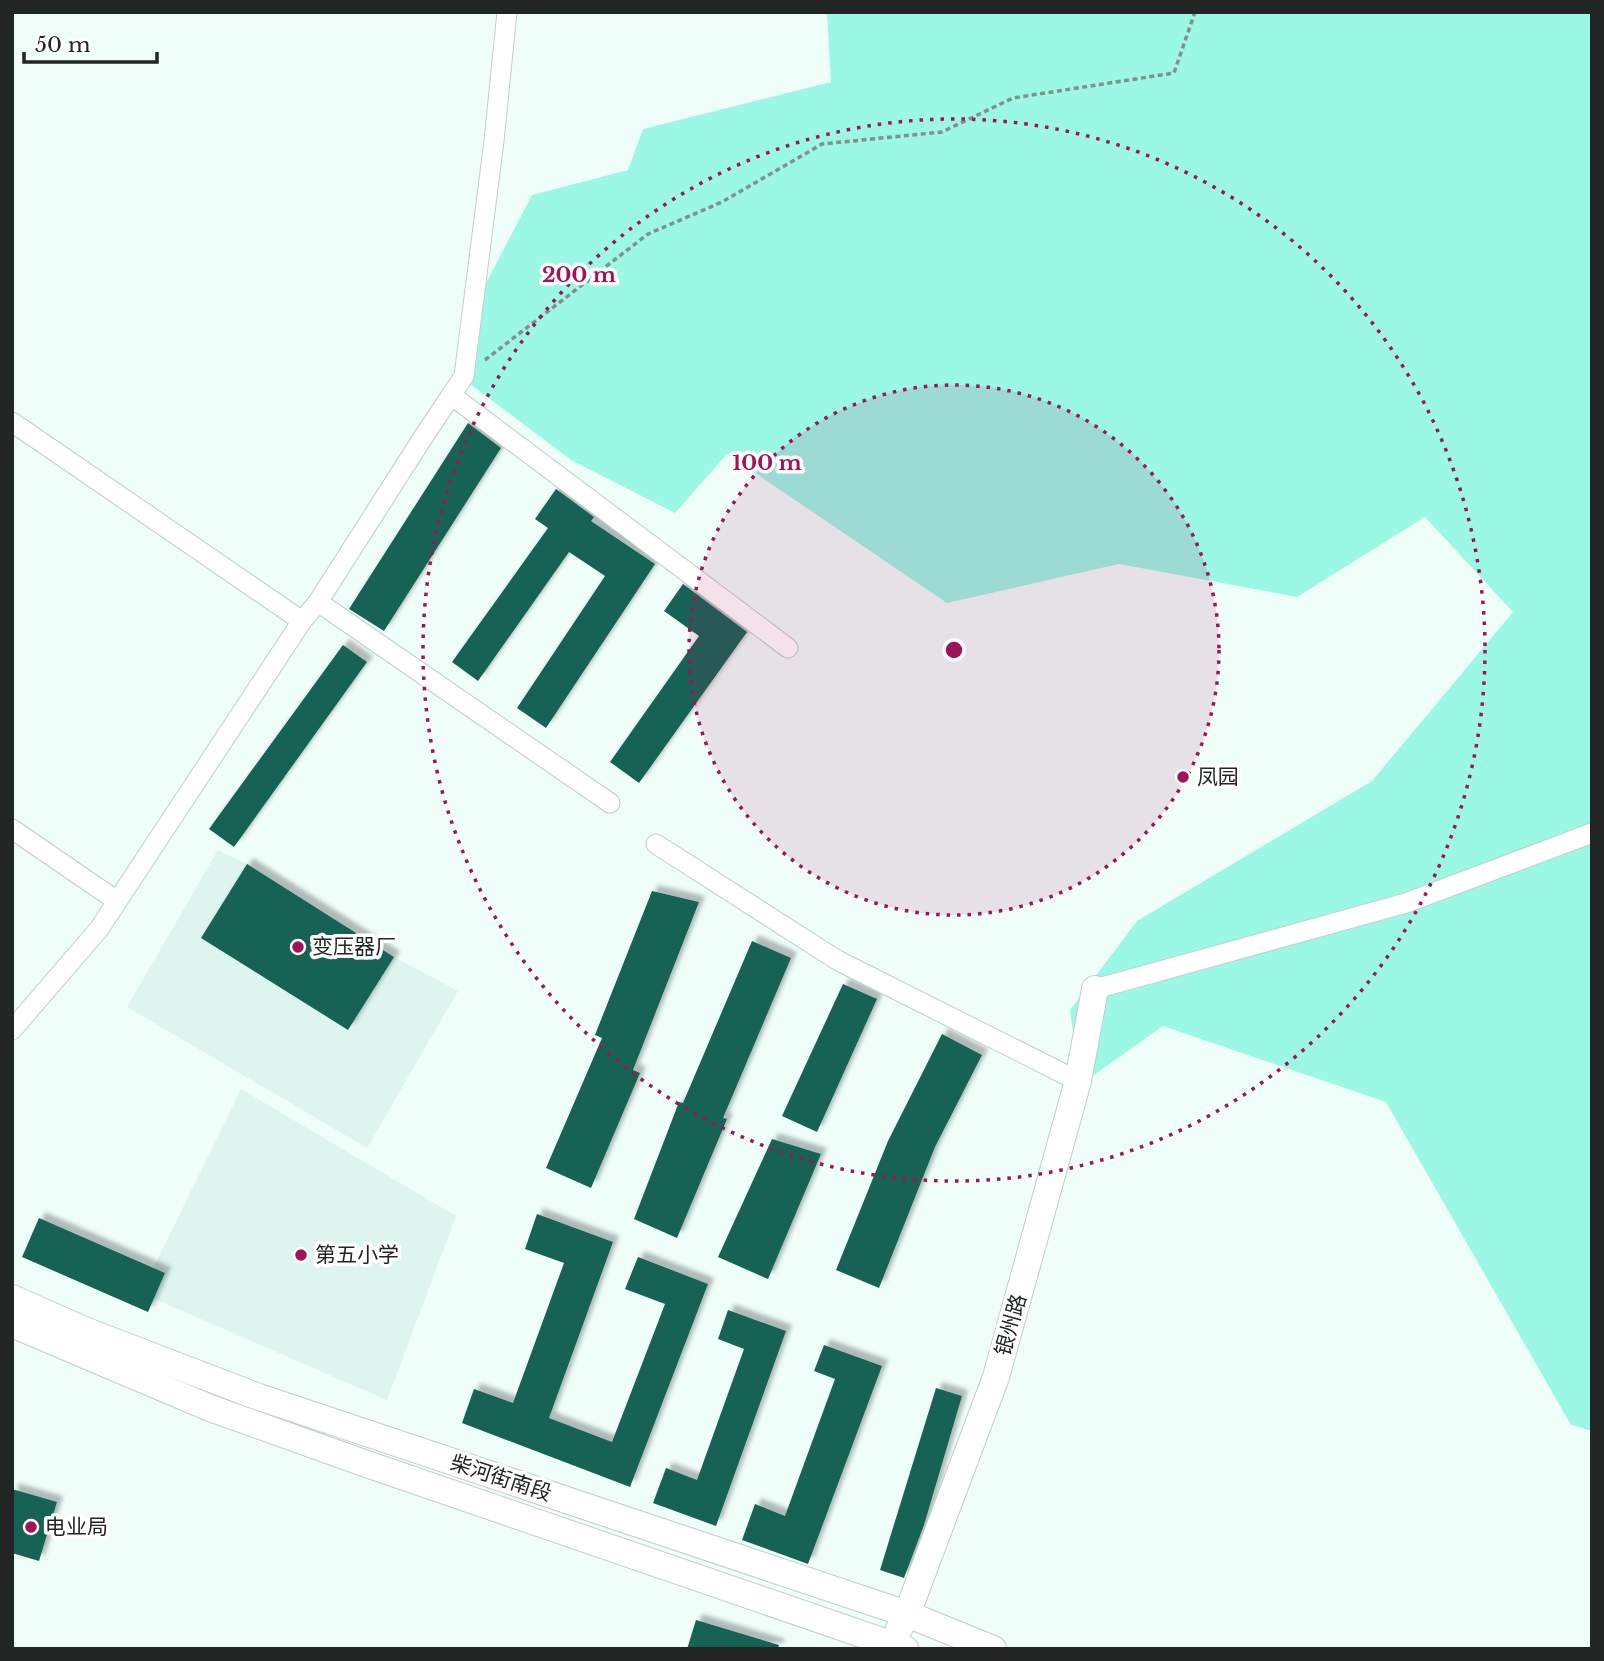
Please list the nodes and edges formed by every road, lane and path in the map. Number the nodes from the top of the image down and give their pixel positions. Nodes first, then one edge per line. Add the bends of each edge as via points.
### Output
1 (508, 12) edge
2 (1195, 12) edge
3 (464, 376) junction
4 (451, 396) junction
5 (12, 422) edge
6 (318, 602) junction
7 (302, 621) junction
8 (788, 648) dead end
9 (610, 803) dead end
10 (12, 829) edge
11 (1592, 832) edge
12 (656, 844) dead end
13 (117, 901) junction
14 (1095, 989) joint
15 (12, 1030) edge
16 (1078, 1081) junction
17 (12, 1298) edge
18 (12, 1324) edge
19 (907, 1614) junction
20 (894, 1647) edge
21 (993, 1649) edge

1 - 3 street
2 - 3 path via 1174,73 1013,98 942,132 822,144 722,202 648,234
3 - 4 street
4 - 6 street
4 - 8 street
5 - 7 street
6 - 7 street
6 - 9 street
7 - 13 street
10 - 13 street
11 - 14 street via 1406,903
12 - 16 street via 837,960
13 - 15 street via 99,929
14 - 16 main road, 银州路
16 - 19 main road, 银州路 via 996,1377
17 - 19 main road, 柴河街南段 via 256,1396
18 - 20 main road, 柴河街南段 via 210,1408
19 - 20 main road, 银州路
19 - 21 main road, 柴河街南段

